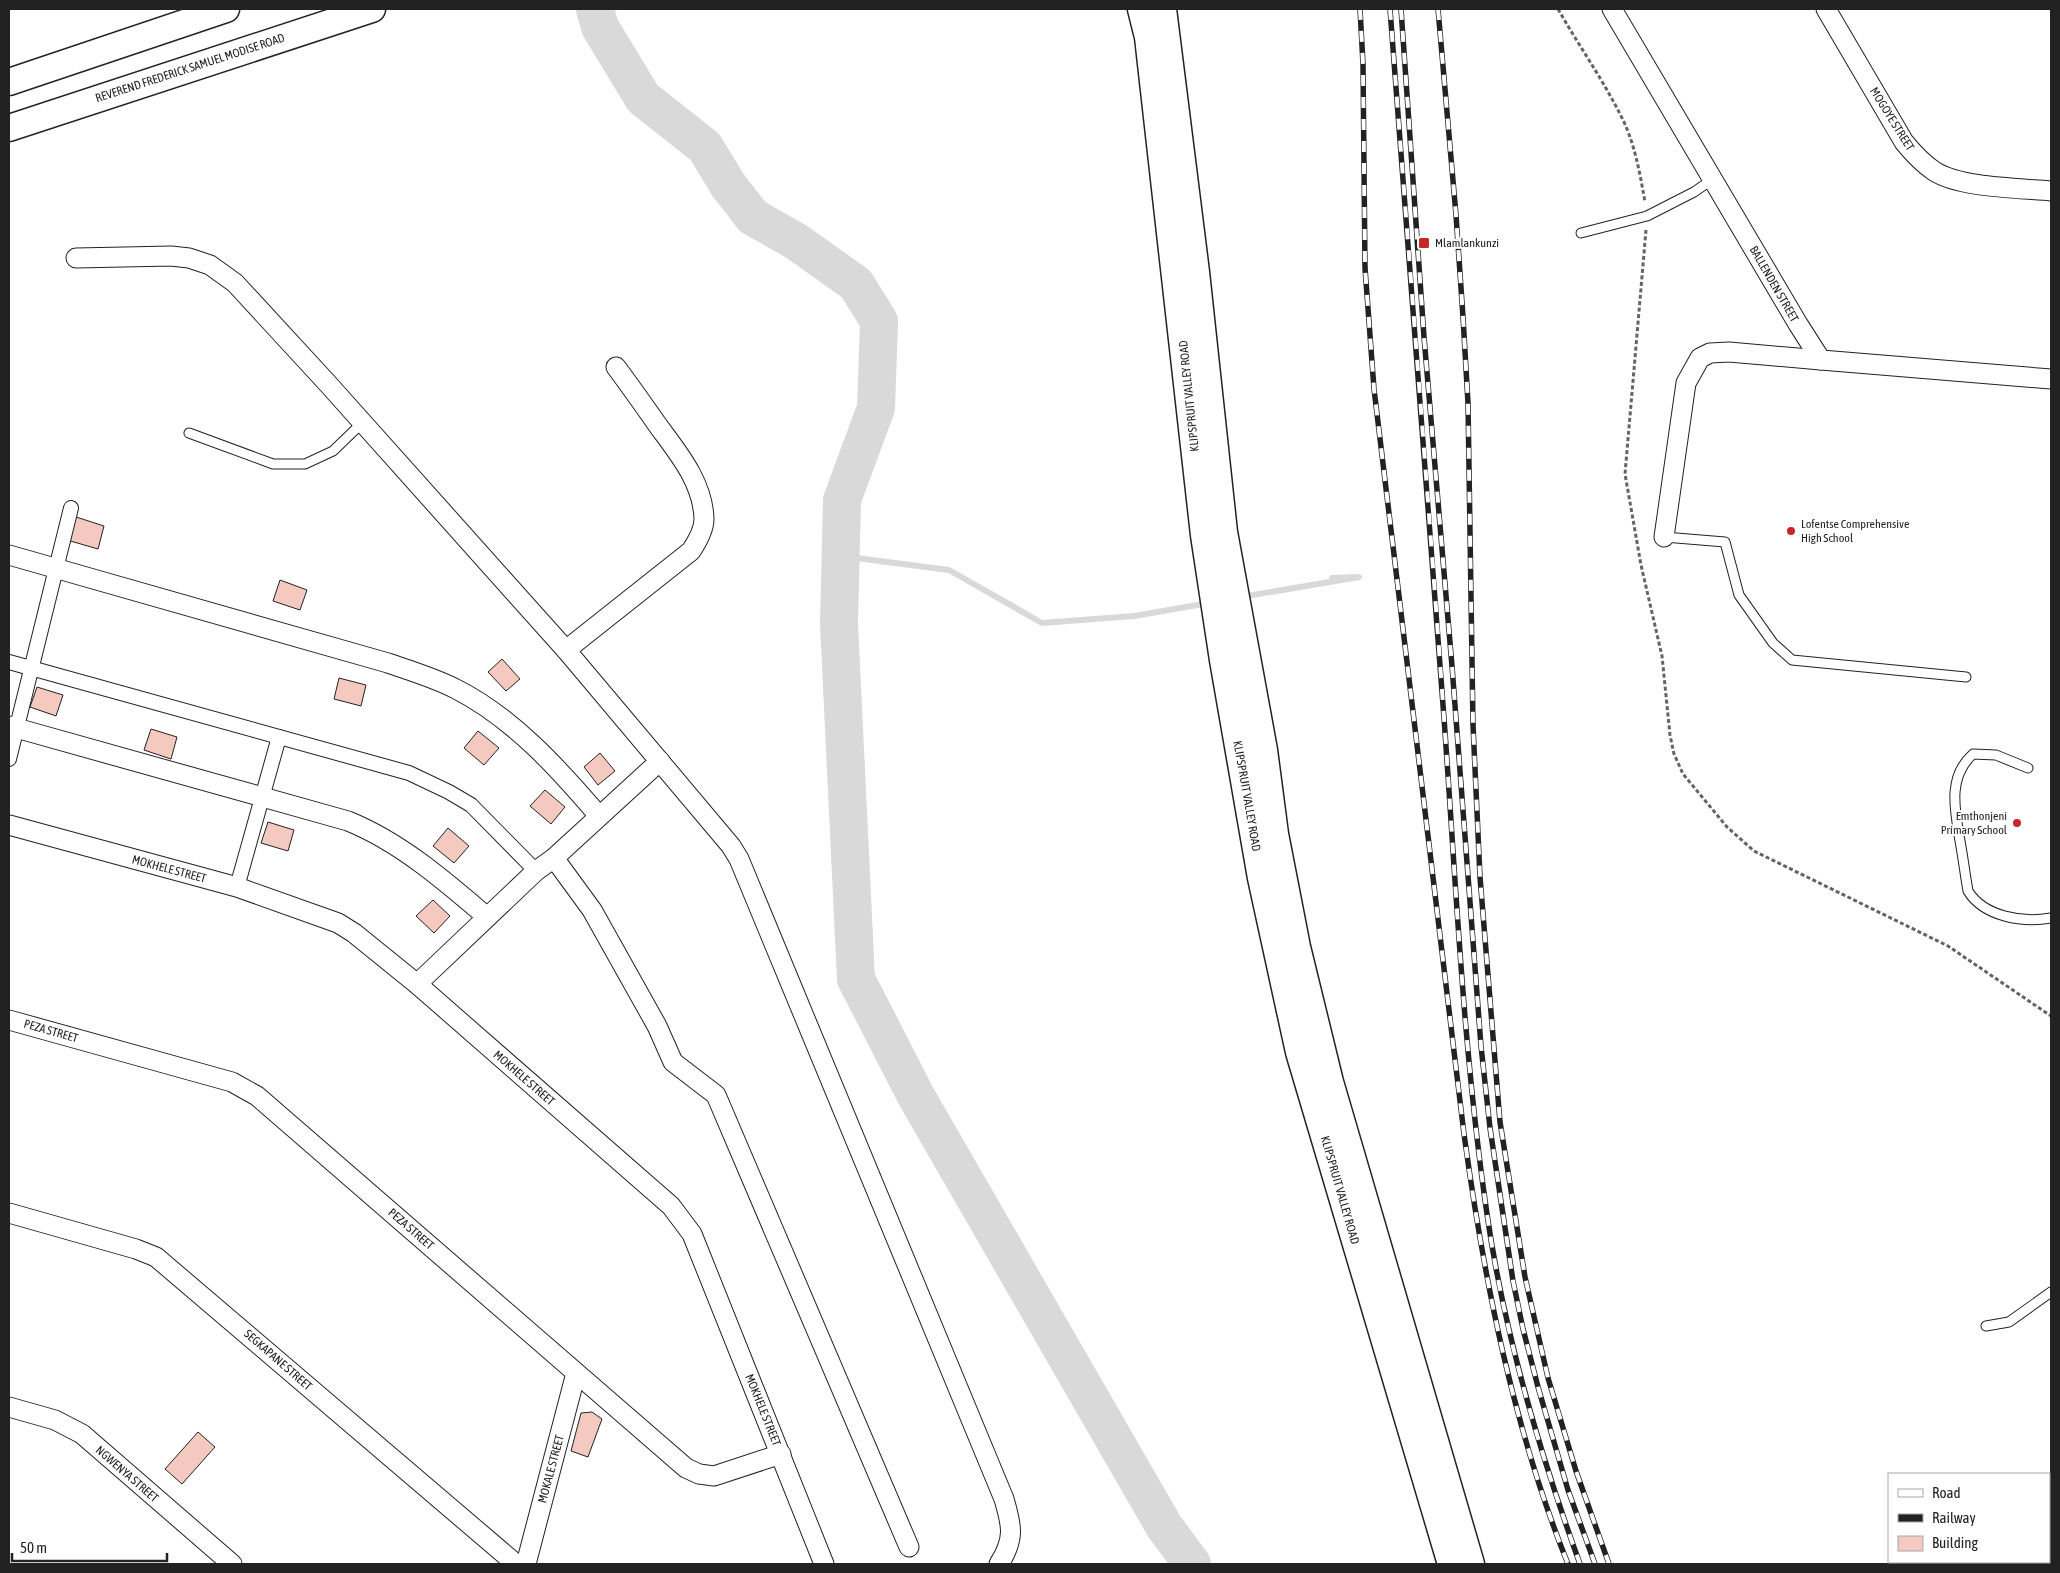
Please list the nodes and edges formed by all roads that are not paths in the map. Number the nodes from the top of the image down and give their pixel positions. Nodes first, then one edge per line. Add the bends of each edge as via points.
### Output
1 (226, 9) edge
2 (372, 9) edge
3 (1141, 9) edge
4 (1163, 9) edge
5 (1612, 9) edge
6 (1826, 9) edge
7 (9, 82) edge
8 (9, 128) edge
9 (1713, 179) junction
10 (2051, 191) edge
11 (1581, 232) dead end
12 (76, 258) dead end
13 (1821, 360) junction
14 (616, 367) dead end
15 (2051, 379) edge
16 (362, 423) junction
17 (189, 432) dead end
18 (71, 508) dead end
19 (1214, 533) junction
20 (1664, 537) joint
21 (9, 555) edge
22 (55, 570) junction
23 (566, 650) junction
24 (1235, 659) junction
25 (9, 662) edge
26 (31, 668) junction
27 (1966, 677) dead end
28 (12, 728) edge
29 (279, 737) junction
30 (9, 759) edge
31 (660, 761) junction
32 (2028, 768) dead end
33 (262, 797) junction
34 (599, 816) junction
35 (9, 825) edge
36 (554, 858) junction
37 (536, 872) junction
38 (237, 887) junction
39 (487, 917) junction
40 (2051, 918) edge
41 (417, 984) junction
42 (9, 1020) edge
43 (9, 1213) edge
44 (2051, 1292) edge
45 (1986, 1326) dead end
46 (576, 1373) junction
47 (9, 1407) edge
48 (781, 1454) junction
49 (909, 1547) dead end
50 (232, 1564) edge
51 (516, 1564) edge
52 (526, 1564) edge
53 (824, 1564) edge
54 (999, 1564) edge
55 (1451, 1564) edge
56 (1471, 1564) edge

1 - 7 main road
2 - 8 main road, REVEREND FREDERICK SAMUEL MODISE ROAD
3 - 19 main road, KLIPSPRUIT VALLEY ROAD via 1148,37
4 - 19 main road, KLIPSPRUIT VALLEY ROAD via 1196,272
5 - 9 street, BALLENDEN STREET
6 - 10 street, MOGOYE STREET via 1904,142 1919,160 1936,172 1976,184
9 - 11 lane via 1647,216
9 - 13 street, BALLENDEN STREET
12 - 16 street via 170,256 210,265 235,282
13 - 15 street
13 - 20 street via 1729,352 1710,352 1700,358 1686,383
14 - 23 street via 688,468 701,500 704,520 691,551
16 - 17 lane via 333,452 305,464 273,464
16 - 23 street
18 - 22 street
19 - 24 main road, KLIPSPRUIT VALLEY ROAD
20 - 27 lane via 1725,542 1739,595 1773,643 1792,660
21 - 22 street
22 - 26 street
22 - 34 street via 388,663 456,689 513,726
23 - 31 street
24 - 55 main road, KLIPSPRUIT VALLEY ROAD via 1261,878 1299,1052
24 - 56 main road, KLIPSPRUIT VALLEY ROAD via 1264,750 1275,834 1297,947 1330,1082
25 - 26 street
26 - 28 street
26 - 29 street
28 - 30 street
28 - 33 street
29 - 33 street
29 - 37 street via 409,773 448,792 471,805
31 - 34 street
31 - 54 street via 724,836 739,859 1004,1499 1012,1525 1011,1536
32 - 40 lane via 1996,754 1973,754 1958,775 1954,805 1968,891 1974,900 2005,916 2022,920
33 - 38 street
33 - 39 street via 348,821 371,831 453,888
34 - 36 street
35 - 38 street, MOKHELE STREET
36 - 37 street
36 - 49 street via 592,910 657,1026 673,1062 716,1095
37 - 39 street
38 - 41 street, MOKHELE STREET via 338,923
39 - 41 street
41 - 48 street, MOKHELE STREET via 622,1162 683,1221 692,1234
42 - 46 street, PEZA STREET via 232,1082 246,1089
43 - 51 street, SEGKAPANE STREET via 156,1257
44 - 45 lane via 2009,1322
46 - 48 street, PEZA STREET via 678,1461 699,1474 714,1476
46 - 52 street, MOKALE STREET
47 - 50 street, NGWENYA STREET via 54,1420 82,1434
48 - 53 street, MOKHELE STREET

